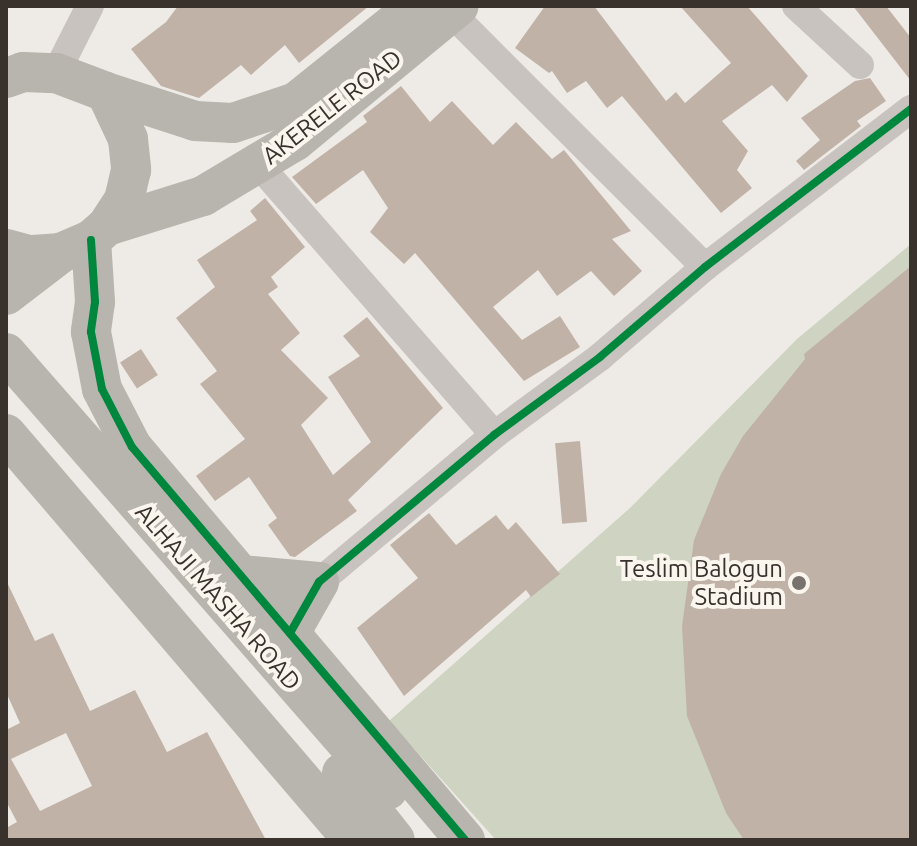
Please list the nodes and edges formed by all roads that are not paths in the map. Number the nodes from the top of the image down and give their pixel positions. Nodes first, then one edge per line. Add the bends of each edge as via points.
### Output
1 (90, 6) edge
2 (796, 6) edge
3 (442, 8) edge
4 (860, 65) dead end
5 (23, 74) edge
6 (106, 92) junction
7 (911, 109) edge
8 (258, 164) junction
9 (86, 240) junction
10 (6, 249) edge
11 (705, 267) junction
12 (6, 295) edge
13 (6, 353) edge
14 (6, 382) edge
15 (6, 434) edge
16 (494, 435) junction
17 (241, 575) junction
18 (319, 582) junction
19 (290, 633) junction
20 (310, 717) junction
21 (353, 840) edge
22 (395, 840) edge
23 (432, 840) edge
24 (465, 840) edge

1 - 5 street
2 - 4 street
3 - 6 street via 296,102 233,123 195,121
3 - 8 street, AKERELE ROAD via 295,141
3 - 11 street
5 - 6 street
6 - 9 street via 128,139 131,170 124,200
7 - 11 street
8 - 9 street, AKERELE ROAD via 203,196
8 - 16 street
9 - 10 street via 29,255
9 - 12 street
9 - 17 street via 95,302 91,332 102,389 132,447
11 - 16 street via 600,357
13 - 20 street, ALHAJI MASHA ROAD
14 - 20 street, ALHAJI MASHA ROAD
15 - 21 street
16 - 18 street
17 - 18 street
17 - 19 street
18 - 19 street
19 - 24 street
20 - 22 street, ALHAJI MASHA ROAD
20 - 23 street, ALHAJI MASHA ROAD

